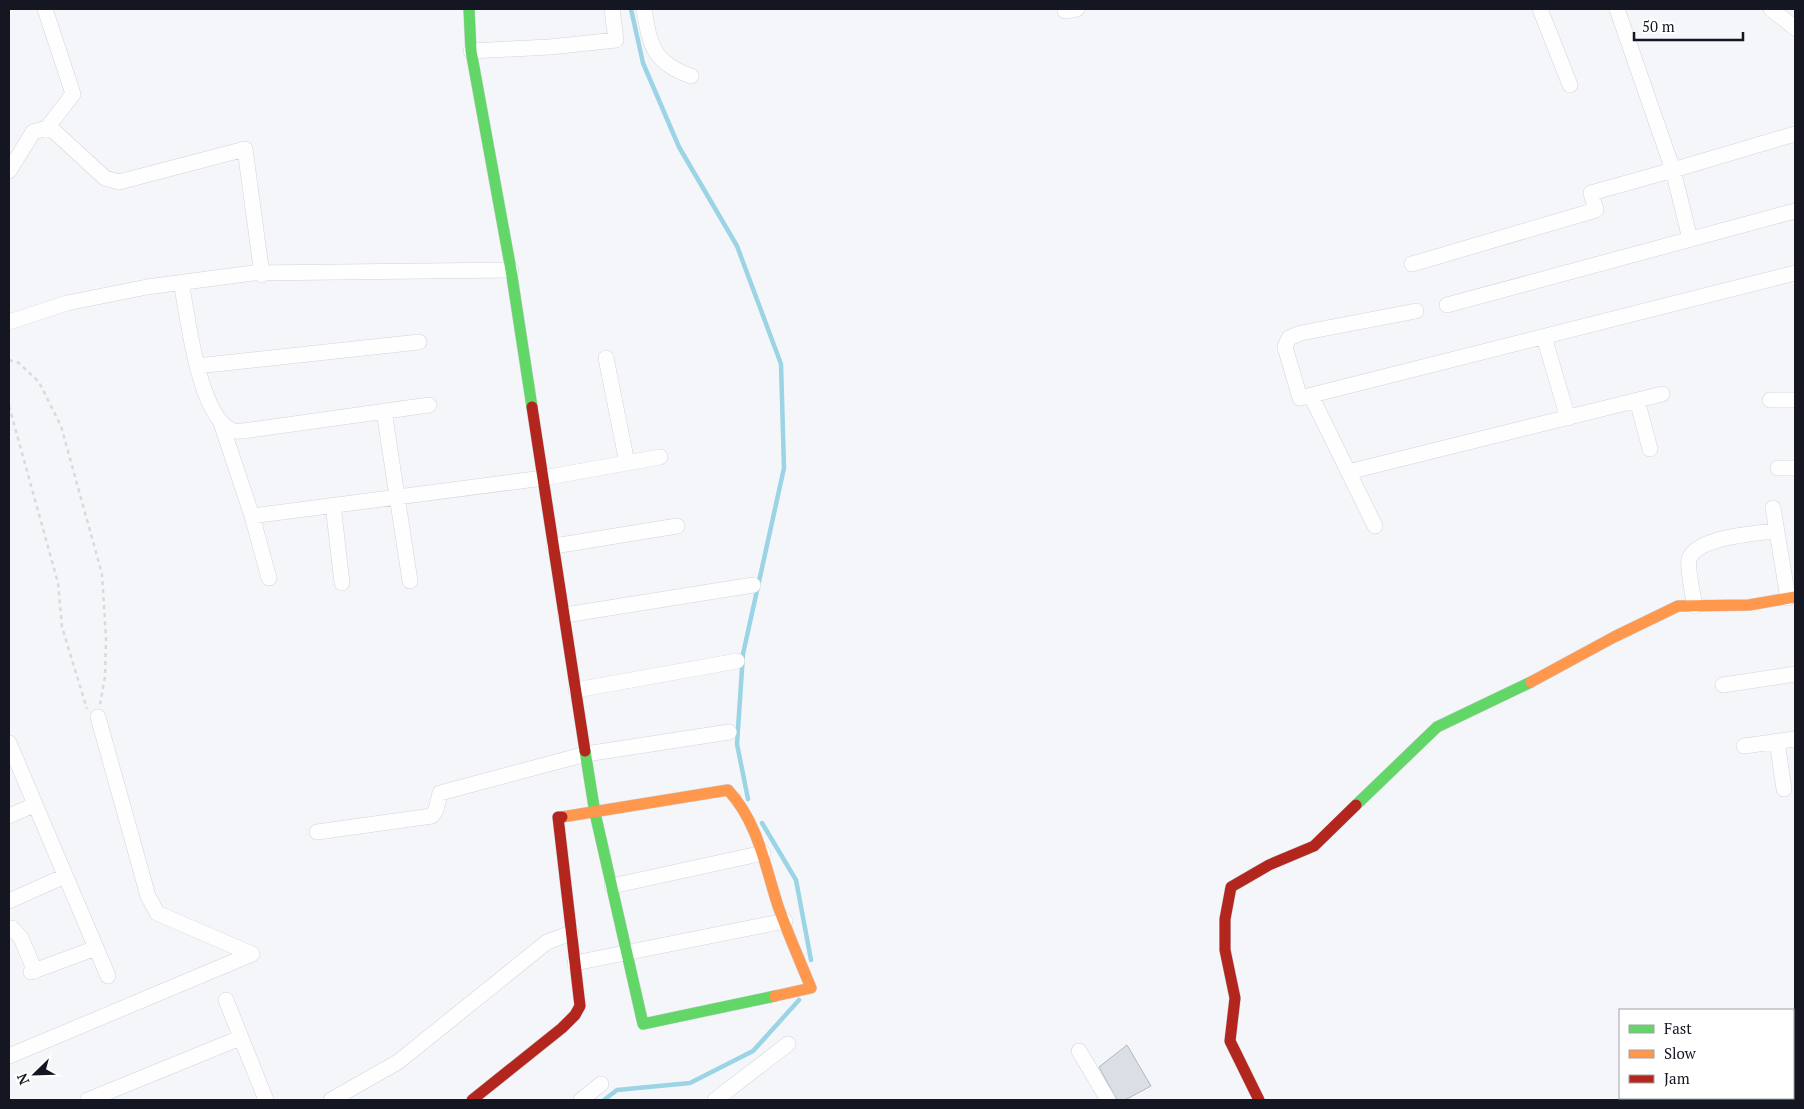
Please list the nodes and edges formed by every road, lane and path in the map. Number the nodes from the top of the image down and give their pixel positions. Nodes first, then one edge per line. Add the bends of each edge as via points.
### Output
1 (45, 9) edge
2 (469, 9) edge
3 (612, 9) edge
4 (646, 9) edge
5 (1540, 9) edge
6 (1616, 9) edge
7 (1771, 9) edge
8 (1795, 28) edge
9 (471, 51) junction
10 (691, 76) dead end
11 (1570, 85) dead end
12 (47, 128) junction
13 (1795, 134) edge
14 (1673, 170) junction
15 (9, 171) edge
16 (1795, 211) edge
17 (1690, 239) junction
18 (1412, 264) dead end
19 (511, 270) junction
20 (1795, 273) edge
21 (262, 275) junction
22 (181, 282) junction
23 (1447, 305) dead end
24 (1416, 311) dead end
25 (9, 322) edge
26 (1544, 337) junction
27 (419, 342) dead end
28 (606, 358) dead end
29 (9, 360) edge
30 (197, 366) junction
31 (1662, 394) dead end
32 (1311, 396) junction
33 (1637, 400) junction
34 (1770, 400) dead end
35 (1795, 400) edge
36 (429, 405) dead end
37 (9, 406) edge
38 (384, 411) junction
39 (1568, 418) junction
40 (221, 421) junction
41 (1650, 449) dead end
42 (660, 457) dead end
43 (627, 463) junction
44 (1778, 468) dead end
45 (1795, 468) edge
46 (1348, 472) junction
47 (543, 478) junction
48 (397, 497) junction
49 (332, 505) junction
50 (1773, 508) dead end
51 (252, 516) junction
52 (677, 526) dead end
53 (1375, 526) dead end
54 (1776, 531) junction
55 (554, 546) junction
56 (269, 578) dead end
57 (410, 581) dead end
58 (342, 583) dead end
59 (753, 585) dead end
60 (1792, 598) edge
61 (1695, 606) junction
62 (565, 615) junction
63 (737, 661) dead end
64 (1795, 674) edge
65 (1722, 685) dead end
66 (576, 690) junction
67 (98, 717) junction
68 (729, 732) dead end
69 (1795, 739) edge
70 (1777, 741) junction
71 (9, 743) edge
72 (1744, 746) dead end
73 (586, 754) junction
74 (1784, 789) dead end
75 (34, 805) junction
76 (595, 813) junction
77 (9, 816) edge
78 (317, 832) dead end
79 (763, 854) junction
80 (65, 876) junction
81 (612, 886) junction
82 (9, 901) edge
83 (785, 921) junction
84 (9, 928) edge
85 (571, 933) junction
86 (96, 948) junction
87 (627, 953) junction
88 (575, 964) junction
89 (108, 976) dead end
90 (226, 1000) dead end
91 (240, 1038) junction
92 (788, 1044) dead end
93 (1079, 1051) dead end
94 (9, 1056) edge
95 (601, 1084) dead end
96 (88, 1100) edge
97 (266, 1100) edge
98 (331, 1100) edge
99 (472, 1100) edge
100 (581, 1100) edge
101 (715, 1100) edge
102 (1108, 1100) edge
103 (1260, 1100) edge

1 - 12 street via 73,94
2 - 9 street
3 - 9 street via 616,40
4 - 10 street via 653,50 671,69
5 - 11 street
6 - 14 street
7 - 8 street
9 - 19 street
12 - 15 street via 33,132
12 - 21 street via 105,178 118,182 244,149
13 - 14 street
14 - 17 street
14 - 18 street via 1591,193 1596,210
16 - 17 street
17 - 23 street
19 - 21 street
19 - 47 street
20 - 26 street
21 - 22 street
22 - 25 street via 67,303
22 - 30 street
24 - 32 street via 1289,338 1285,346 1300,398
26 - 32 street
26 - 39 street
27 - 30 street
28 - 43 street
29 - 67 path via 19,363 39,382 61,426 102,574 105,667
30 - 40 street via 208,399
31 - 33 street
32 - 46 street
33 - 39 street
33 - 41 street
34 - 35 street
36 - 38 street
37 - 67 path via 58,583 62,627 89,714
38 - 40 street via 243,432 232,431
38 - 48 street
39 - 46 street
40 - 51 street
42 - 43 street
43 - 47 street
44 - 45 street
46 - 53 street
47 - 48 street
47 - 55 street
48 - 49 street
48 - 57 street
49 - 51 street
49 - 58 street
50 - 54 street
51 - 56 street
52 - 55 street
54 - 60 street
54 - 61 street via 1744,533 1694,550 1689,560
55 - 62 street
59 - 62 street
60 - 61 street via 1749,605
61 - 103 street via 1678,606 1646,621 1538,680 1437,727 1314,846 1269,865 1231,887 1225,919 1225,950 1234,998 1230,1041
62 - 66 street
63 - 66 street
64 - 65 street
66 - 73 street
67 - 94 street via 148,896 158,913 252,954
68 - 73 street
69 - 70 street
70 - 72 street
70 - 74 street
71 - 75 street
73 - 76 street
73 - 78 street via 440,793 432,816
75 - 77 street
75 - 80 street
76 - 79 street via 728,790 737,797
76 - 81 street
76 - 85 street via 558,817
79 - 81 street
79 - 83 street
80 - 82 street
80 - 86 street
81 - 87 street
83 - 87 street
83 - 87 street via 811,988 643,1024
84 - 86 street via 21,938 33,972
85 - 88 street
85 - 98 street via 547,942 398,1062
86 - 89 street
87 - 88 street
88 - 99 street via 580,1006 575,1015
90 - 91 street
91 - 96 street
91 - 97 street
92 - 101 street
93 - 102 street
95 - 100 street

